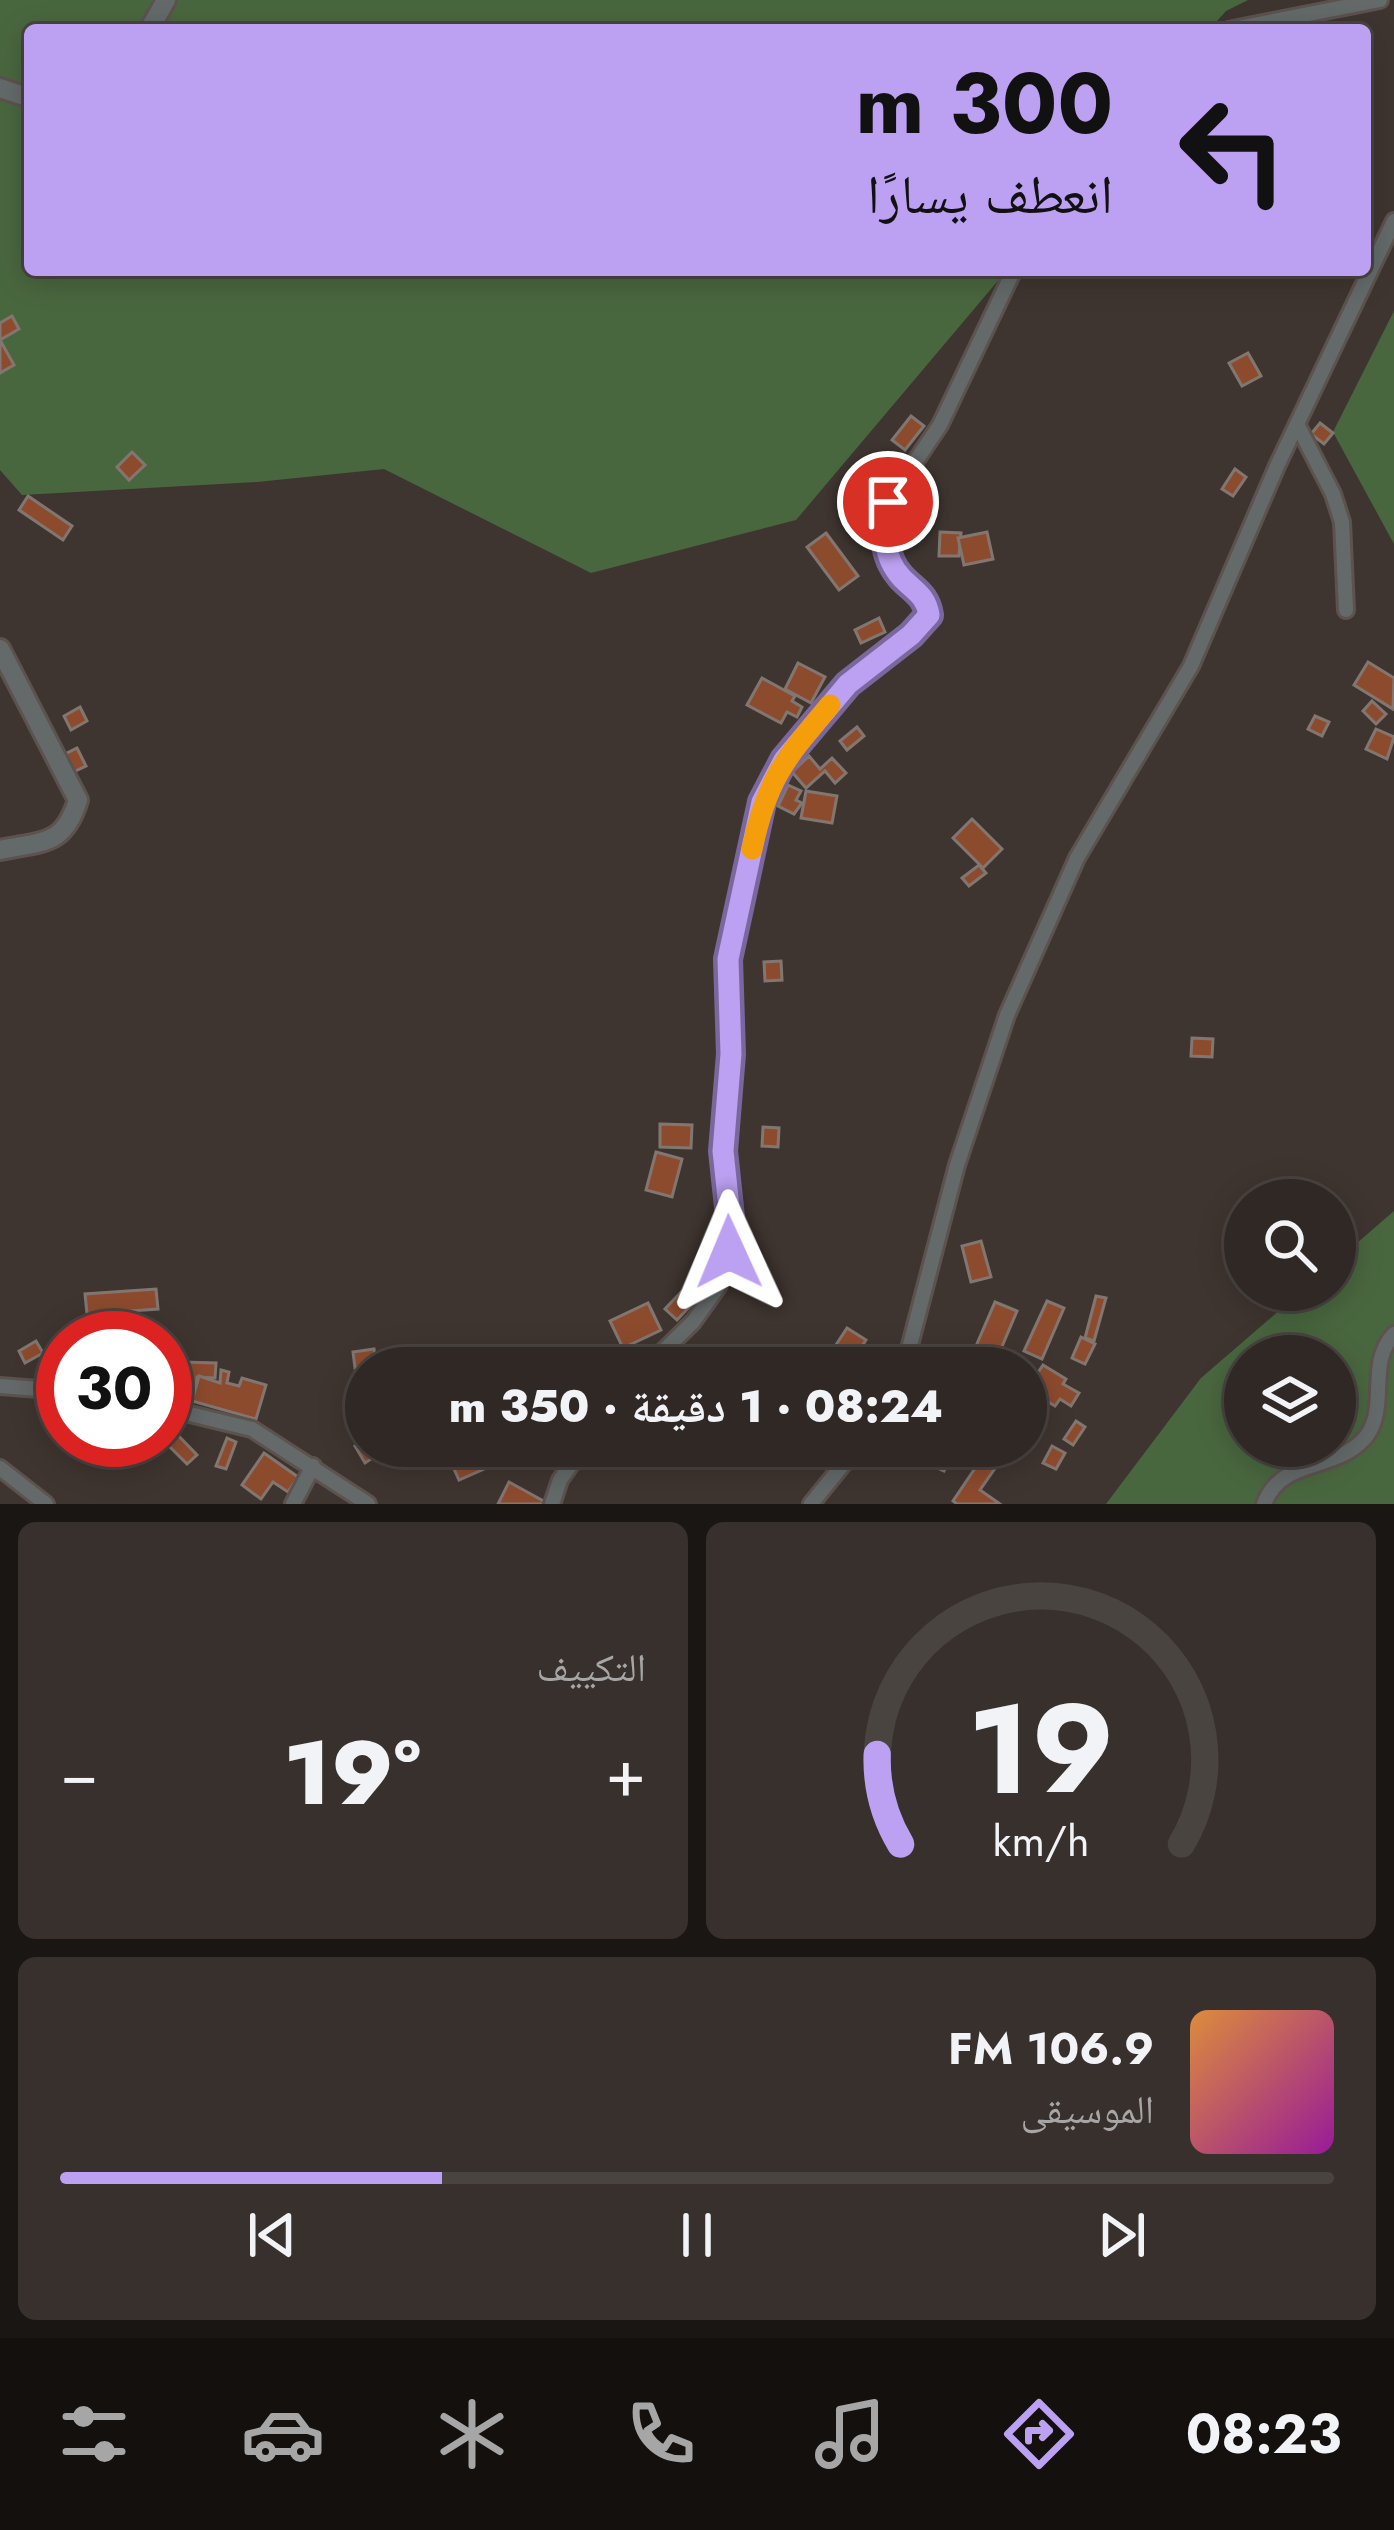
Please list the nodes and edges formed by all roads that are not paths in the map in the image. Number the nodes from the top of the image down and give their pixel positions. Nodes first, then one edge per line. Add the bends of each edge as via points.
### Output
1 (1380, 0) edge
2 (1258, 24) edge
3 (1394, 221) edge
4 (1371, 269) edge
5 (1011, 276) edge
6 (1368, 276) edge
7 (1297, 424) junction
8 (1346, 610) dead end
9 (0, 649) edge
10 (0, 850) edge
11 (1394, 1334) edge
12 (667, 1347) edge
13 (909, 1347) edge
14 (0, 1386) edge
15 (36, 1389) edge
16 (192, 1415) edge
17 (314, 1466) junction
18 (569, 1467) edge
19 (841, 1467) edge
20 (0, 1468) edge
21 (46, 1504) edge
22 (293, 1504) edge
23 (368, 1504) edge
24 (551, 1504) edge
25 (812, 1504) edge
26 (1264, 1504) edge

1 - 2 street
3 - 4 street
5 - 12 street via 940,424 888,502 886,550 898,575 926,599 929,615 848,684 784,760 762,802 728,959 729,1252 718,1287
6 - 7 street
7 - 8 street via 1342,522
7 - 13 street via 1191,665 1077,858 1006,1015
9 - 10 street via 78,800 57,838
11 - 26 street via 1382,1351 1375,1418 1363,1440 1283,1476
14 - 15 street
16 - 17 street via 252,1429
17 - 22 street
17 - 23 street
18 - 24 street
19 - 25 street
20 - 21 street

